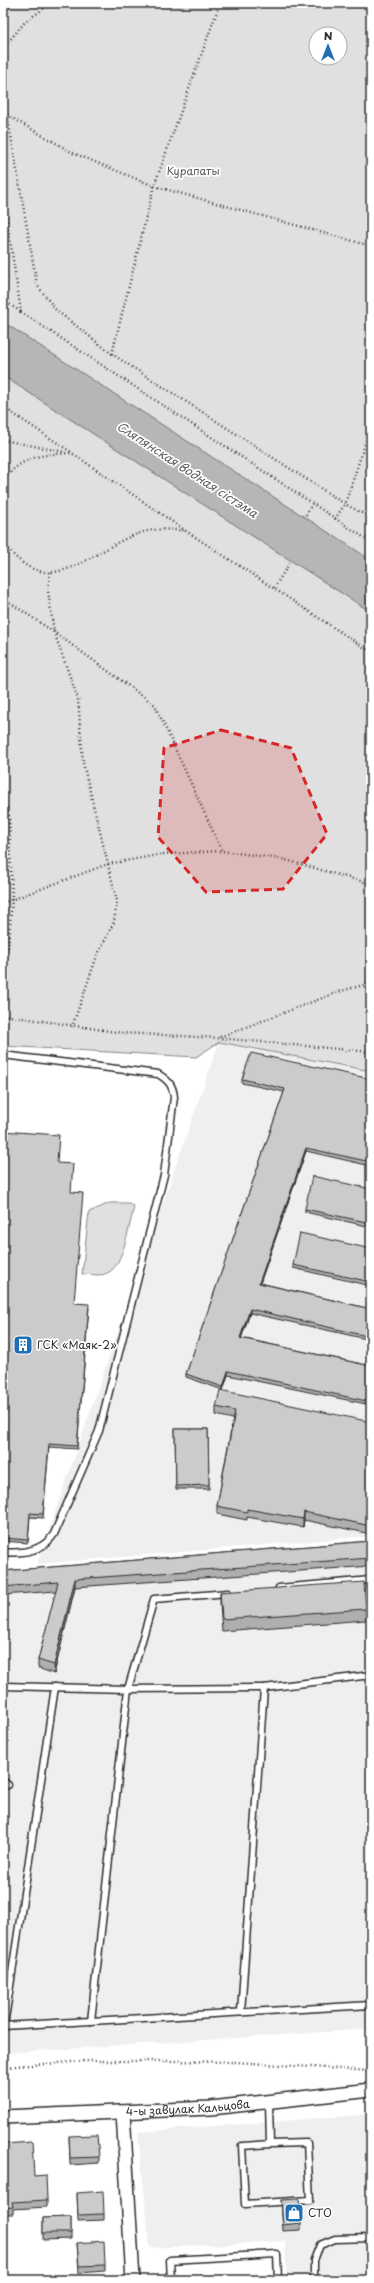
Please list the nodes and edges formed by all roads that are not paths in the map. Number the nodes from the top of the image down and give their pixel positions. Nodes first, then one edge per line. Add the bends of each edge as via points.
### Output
1 (3, 1055) edge
2 (3, 1552) edge
3 (371, 1580) edge
4 (270, 1589) edge
5 (239, 1592) edge
6 (371, 1674) edge
7 (3, 1686) edge
8 (56, 1687) junction
9 (264, 1688) junction
10 (128, 1689) junction
11 (3, 1781) edge
12 (8, 1785) dead end
13 (371, 2005) edge
14 (241, 2012) junction
15 (91, 2021) junction
16 (4, 2026) edge
17 (371, 2090) edge
18 (269, 2102) junction
19 (123, 2113) junction
20 (3, 2117) edge
21 (270, 2144) junction
22 (371, 2238) edge
23 (133, 2280) edge
24 (171, 2280) edge
25 (278, 2280) edge
26 (314, 2280) edge

1 - 2 lane via 158,1074 167,1079 173,1088 174,1097 164,1175 98,1431 48,1543 33,1550
3 - 4 lane
5 - 10 lane via 154,1599
6 - 9 lane
7 - 8 lane
8 - 10 lane
8 - 16 lane
9 - 10 lane
9 - 14 lane
10 - 15 lane
11 - 12 lane
13 - 14 lane
14 - 15 lane
15 - 16 lane
17 - 18 street, 4-ы завулак Кальцова
18 - 19 street, 4-ы завулак Кальцова
18 - 21 lane
19 - 20 street, 4-ы завулак Кальцова
19 - 23 street
21 - 21 lane via 307,2142 310,2200 245,2204 242,2146
22 - 26 lane via 335,2240 320,2245 314,2260
24 - 25 lane via 170,2260 277,2254

